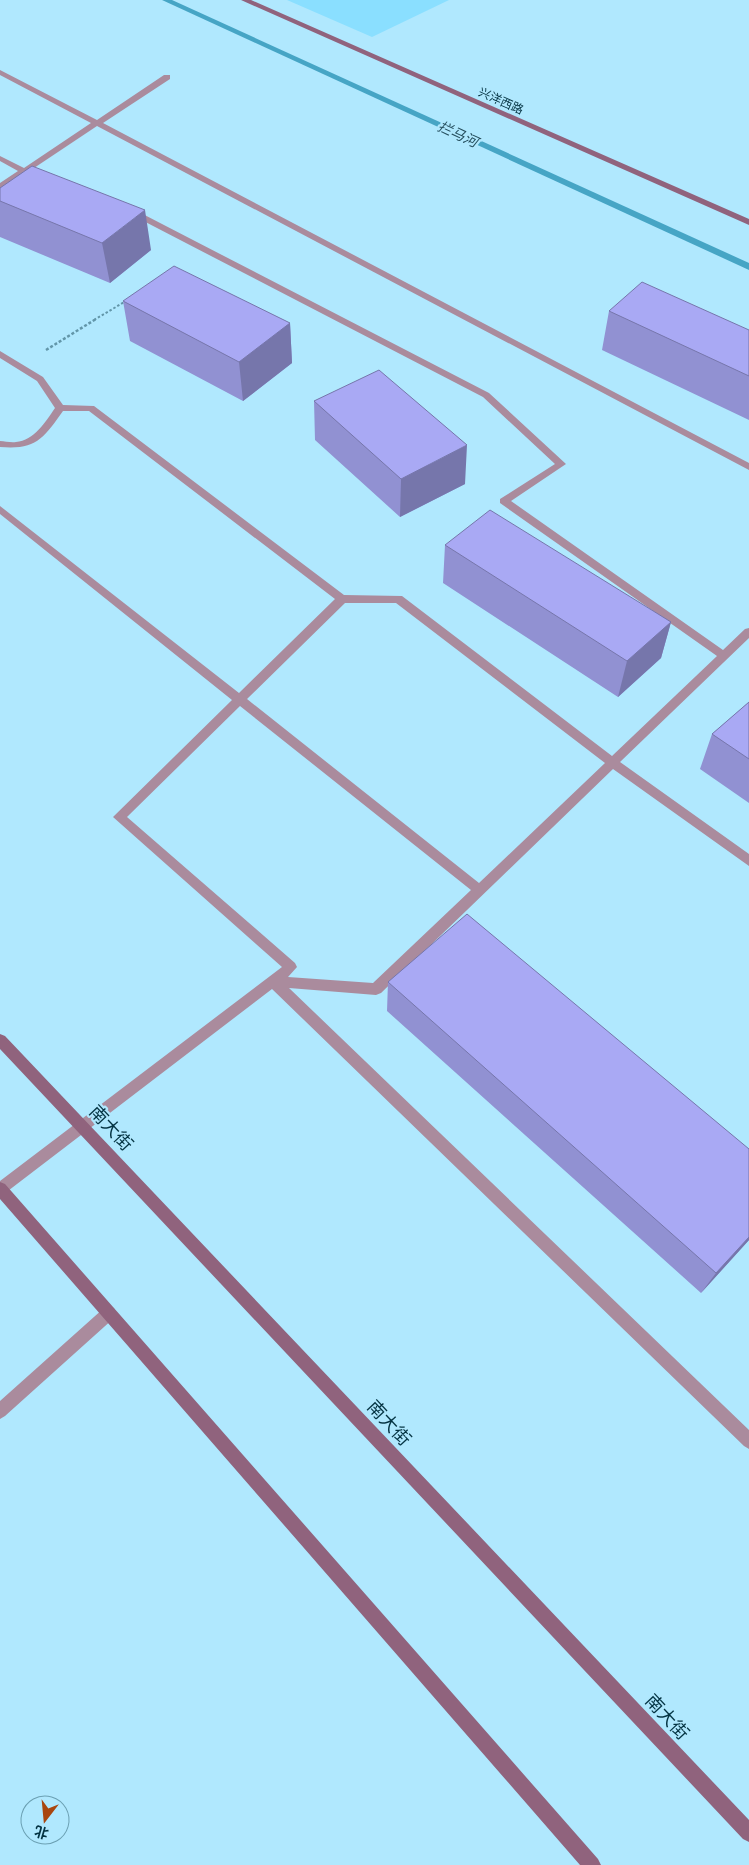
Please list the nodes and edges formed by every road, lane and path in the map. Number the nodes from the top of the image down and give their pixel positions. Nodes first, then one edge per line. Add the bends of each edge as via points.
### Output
1 (245, 0) edge
2 (0, 72) edge
3 (167, 77) dead end
4 (97, 123) junction
5 (0, 158) edge
6 (24, 171) junction
7 (52, 180) edge
8 (0, 187) edge
9 (124, 207) edge
10 (749, 222) edge
11 (130, 298) edge
12 (0, 354) edge
13 (20, 366) junction
14 (60, 408) junction
15 (0, 444) edge
16 (749, 467) edge
17 (0, 509) edge
18 (342, 599) junction
19 (749, 632) edge
20 (724, 656) junction
21 (240, 699) junction
22 (613, 762) junction
23 (749, 861) edge
24 (479, 890) junction
25 (273, 981) junction
26 (0, 1040) edge
27 (82, 1127) junction
28 (0, 1190) edge
29 (109, 1313) junction
30 (0, 1411) edge
31 (749, 1441) edge
32 (749, 1833) edge
33 (592, 1865) edge

1 - 10 main road, 兴洋西路
2 - 4 street
3 - 4 street
4 - 6 street
4 - 16 street
5 - 6 street
6 - 7 street
6 - 8 street
9 - 20 street via 486,395 561,464 504,501
11 - 13 path
12 - 13 street
13 - 14 street via 40,379
14 - 15 street via 35,438 20,446
14 - 18 street via 91,408
17 - 21 street
18 - 21 street
18 - 22 street via 398,599
19 - 20 street
20 - 22 street
21 - 24 street
21 - 25 street via 118,817 291,967
22 - 23 street
22 - 24 street
24 - 25 street via 376,989
25 - 27 street
25 - 31 street
26 - 27 main road, 南大街
27 - 28 street
27 - 32 main road, 南大街
28 - 29 main road
29 - 30 street
29 - 33 main road

